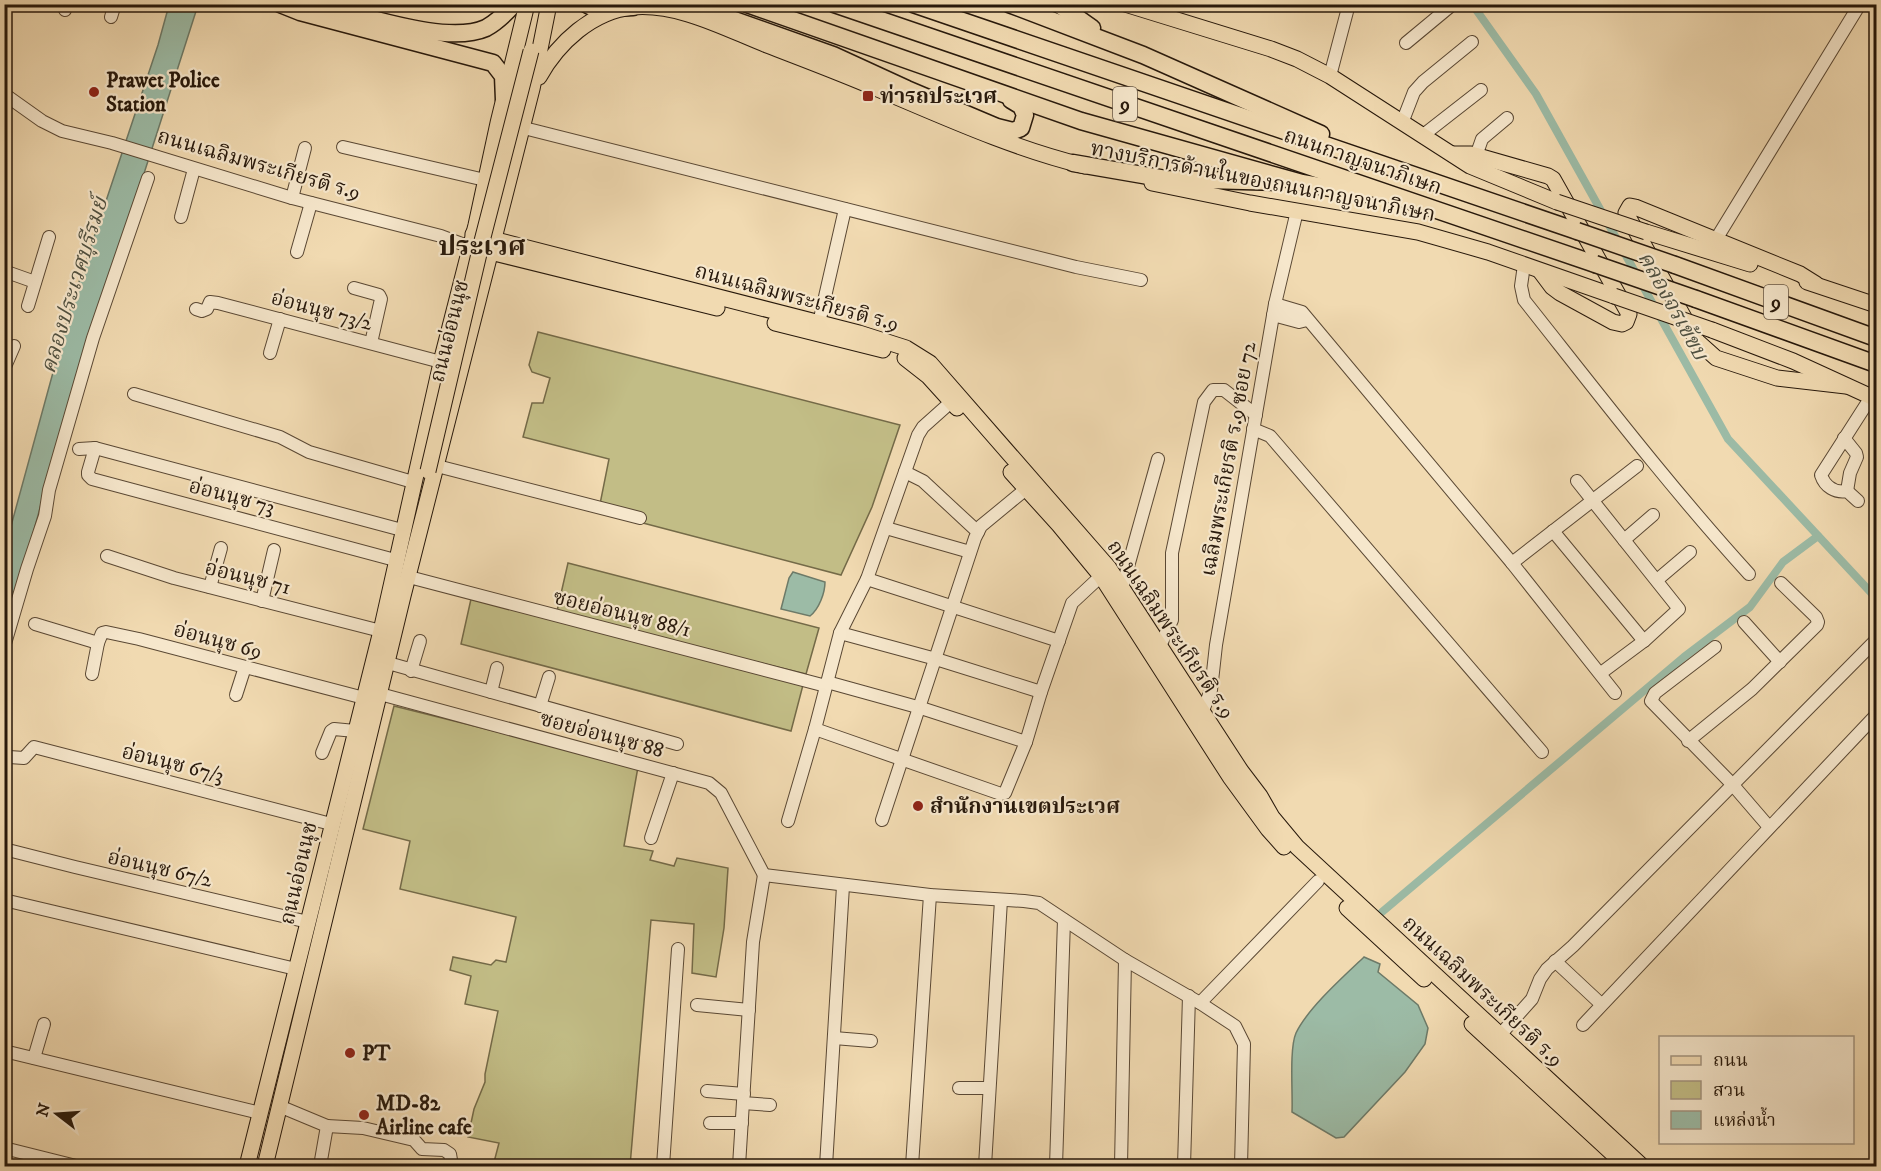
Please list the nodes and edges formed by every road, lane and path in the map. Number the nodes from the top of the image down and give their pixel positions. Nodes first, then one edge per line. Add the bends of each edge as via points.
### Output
1 (280, 4) edge
2 (316, 4) edge
3 (514, 4) edge
4 (527, 4) edge
5 (542, 4) edge
6 (549, 4) edge
7 (586, 4) edge
8 (689, 4) edge
9 (747, 4) edge
10 (834, 4) edge
11 (914, 4) edge
12 (1009, 4) edge
13 (1058, 4) edge
14 (1125, 4) edge
15 (1349, 4) edge
16 (1453, 4) edge
17 (1860, 4) edge
18 (633, 7) junction
19 (1112, 42) junction
20 (1472, 42) dead end
21 (1406, 43) dead end
22 (1330, 76) junction
23 (963, 80) junction
24 (532, 89) junction
25 (1481, 90) dead end
26 (4, 94) edge
27 (504, 100) junction
28 (1507, 118) dead end
29 (1402, 123) junction
30 (520, 127) junction
31 (1422, 136) junction
32 (343, 147) dead end
33 (305, 148) dead end
34 (1450, 154) junction
35 (1476, 156) junction
36 (1073, 163) junction
37 (194, 169) junction
38 (1393, 169) junction
39 (148, 178) dead end
40 (485, 180) junction
41 (1302, 183) junction
42 (292, 198) junction
43 (481, 200) junction
44 (1416, 202) junction
45 (311, 203) junction
46 (501, 206) junction
47 (845, 209) junction
48 (1297, 212) junction
49 (181, 217) dead end
50 (49, 237) dead end
51 (472, 241) junction
52 (1715, 241) junction
53 (492, 246) junction
54 (297, 252) dead end
55 (1524, 265) junction
56 (4, 271) edge
57 (1540, 271) junction
58 (1141, 280) dead end
59 (35, 282) junction
60 (461, 283) junction
61 (1815, 284) junction
62 (354, 288) dead end
63 (482, 288) junction
64 (1876, 304) edge
65 (28, 306) dead end
66 (196, 309) dead end
67 (1274, 310) junction
68 (280, 319) junction
69 (819, 323) junction
70 (1876, 338) edge
71 (371, 343) junction
72 (14, 346) dead end
73 (270, 353) dead end
74 (441, 362) junction
75 (1876, 364) edge
76 (4, 369) edge
77 (1846, 386) junction
78 (134, 394) dead end
79 (1874, 398) edge
80 (951, 402) junction
81 (1256, 415) junction
82 (1253, 429) junction
83 (1844, 438) junction
84 (95, 448) junction
85 (79, 449) dead end
86 (1158, 459) dead end
87 (1637, 466) dead end
88 (432, 469) junction
89 (905, 472) junction
90 (1576, 481) dead end
91 (413, 482) junction
92 (1026, 489) junction
93 (1847, 491) junction
94 (1592, 501) junction
95 (1858, 501) dead end
96 (1653, 515) dead end
97 (640, 518) dead end
98 (886, 528) junction
99 (402, 530) junction
100 (1553, 531) junction
101 (978, 532) junction
102 (1624, 540) junction
103 (221, 548) dead end
104 (274, 550) dead end
105 (970, 552) junction
106 (1690, 552) dead end
107 (106, 556) dead end
108 (401, 558) junction
109 (1512, 563) junction
110 (1749, 574) dead end
111 (1101, 576) junction
112 (409, 577) junction
113 (867, 579) junction
114 (1657, 580) junction
115 (1781, 583) dead end
116 (210, 587) junction
117 (1122, 588) junction
118 (403, 597) junction
119 (262, 601) junction
120 (953, 606) junction
121 (1744, 622) dead end
122 (35, 624) dead end
123 (381, 631) junction
124 (840, 633) junction
125 (1876, 640) edge
126 (420, 641) dead end
127 (1059, 641) junction
128 (1644, 641) junction
129 (98, 643) junction
130 (1160, 646) junction
131 (4, 647) edge
132 (1715, 647) dead end
133 (936, 659) junction
134 (1780, 662) junction
135 (388, 663) junction
136 (245, 667) junction
137 (497, 668) dead end
138 (411, 671) junction
139 (1601, 673) junction
140 (92, 674) dead end
141 (549, 677) dead end
142 (827, 684) junction
143 (491, 692) junction
144 (1041, 692) junction
145 (1616, 693) dead end
146 (380, 694) junction
147 (236, 695) dead end
148 (364, 698) junction
149 (540, 706) junction
150 (921, 708) junction
151 (1202, 713) junction
152 (1876, 715) edge
153 (815, 729) junction
154 (355, 731) junction
155 (1688, 741) junction
156 (1026, 742) junction
157 (678, 744) dead end
158 (1542, 752) dead end
159 (322, 753) dead end
160 (9, 757) dead end
161 (903, 759) junction
162 (673, 773) junction
163 (1732, 784) junction
164 (882, 820) dead end
165 (788, 821) dead end
166 (331, 824) junction
167 (1769, 827) junction
168 (651, 838) dead end
169 (4, 849) edge
170 (764, 875) junction
171 (1318, 881) junction
172 (843, 886) junction
173 (930, 896) junction
174 (4, 900) edge
175 (1001, 900) junction
176 (1064, 920) junction
177 (308, 922) junction
178 (678, 949) dead end
179 (1125, 960) junction
180 (1555, 961) junction
181 (296, 969) junction
182 (1194, 1000) junction
183 (1601, 1004) junction
184 (697, 1005) dead end
185 (749, 1010) junction
186 (44, 1024) dead end
187 (1583, 1025) dead end
188 (1500, 1035) junction
189 (834, 1038) junction
190 (871, 1041) dead end
191 (4, 1051) edge
192 (34, 1058) junction
193 (959, 1088) dead end
194 (989, 1088) junction
195 (707, 1091) dead end
196 (743, 1098) junction
197 (770, 1105) dead end
198 (279, 1106) junction
199 (260, 1113) junction
200 (742, 1123) junction
201 (710, 1124) dead end
202 (327, 1126) junction
203 (4, 1148) edge
204 (269, 1165) edge
205 (76, 1166) edge
206 (247, 1167) edge
207 (320, 1167) edge
208 (452, 1167) edge
209 (663, 1167) edge
210 (739, 1167) edge
211 (826, 1167) edge
212 (912, 1167) edge
213 (985, 1167) edge
214 (1056, 1167) edge
215 (1121, 1167) edge
216 (1184, 1167) edge
217 (1241, 1167) edge
218 (1626, 1167) edge
219 (1642, 1167) edge

1 - 27 highway via 493,63 503,76
2 - 3 highway via 457,35 488,27
4 - 27 main road, ถนนอ่อนนุช
5 - 88 main road, ถนนอ่อนนุช, bridge via 482,241
6 - 24 main road, ถนนอ่อนนุช
7 - 18 highway via 601,9
8 - 23 highway via 833,55 997,128 1021,128 1025,115 1021,106
9 - 23 highway
10 - 44 highway, ถนนกาญจนาภิเษก / 9
11 - 38 highway, ถนนกาญจนาภิเษก / 9
12 - 19 highway
13 - 19 highway
14 - 22 main road via 1271,49
15 - 22 street
16 - 21 street
17 - 52 street
18 - 24 main road, ทางบริการด้านในของถนนกาญจนาภิเษก via 606,15 569,38 554,52
18 - 36 main road, ทางบริการด้านในของถนนกาญจนาภิเษก via 687,14 990,136
19 - 38 highway via 1370,154
20 - 29 street via 1414,92
22 - 29 main road
23 - 41 highway via 1112,131
24 - 30 main road, ถนนอ่อนนุช
25 - 31 street
26 - 37 street, ถนนเฉลิมพระเกียรติ ร.9 via 53,127
27 - 40 main road, ถนนอ่อนนุช
28 - 35 street via 1482,139
29 - 31 main road
30 - 46 main road, ถนนอ่อนนุช
30 - 47 street
31 - 34 main road
32 - 40 street
33 - 42 street
34 - 35 main road
34 - 61 main road, bridge via 1557,202
35 - 57 main road via 1553,179 1628,318 1622,324 1613,322 1560,293
36 - 41 highway via 1166,179
36 - 48 main road, ทางบริการด้านในของถนนกาญจนาภิเษก
37 - 42 street, ถนนเฉลิมพระเกียรติ ร.9
37 - 49 street
38 - 70 highway, ถนนกาญจนาภิเษก / 9, bridge
39 - 131 street via 93,338 45,516
40 - 43 main road, ถนนอ่อนนุช
41 - 44 highway
42 - 45 street, ถนนเฉลิมพระเกียรติ ร.9
43 - 46 main road via 484,210 491,214
43 - 51 main road, ถนนอ่อนนุช
44 - 75 highway, ถนนกาญจนาภิเษก / 9, bridge
45 - 51 street, ถนนเฉลิมพระเกียรติ ร.9
45 - 54 street
46 - 53 main road, ถนนอ่อนนุช
47 - 58 street
47 - 69 street
48 - 55 main road, ทางบริการด้านในของถนนกาญจนาภิเษก via 1418,232
48 - 67 street, เฉลิมพระเกียรติ ร.9 ซอย 72
50 - 59 street
51 - 53 main road, ถนนเฉลิมพระเกียรติ ร.9
51 - 60 main road, ถนนอ่อนนุช
52 - 61 main road via 1800,274
52 - 77 main road via 1635,207 1626,209 1697,341 1716,358 1777,378
53 - 63 main road, ถนนอ่อนนุช
53 - 69 main road, ถนนเฉลิมพระเกียรติ ร.9
53 - 80 main road, ถนนเฉลิมพระเกียรติ ร.9 via 891,352 928,376
55 - 57 main road, ทางบริการด้านในของถนนกาญจนาภิเษก
55 - 110 street via 1524,300
56 - 59 street
57 - 77 main road, ทางบริการด้านในของถนนกาญจนาภิเษก, bridge via 1784,357
59 - 65 street
60 - 63 main road via 474,274 481,278
60 - 74 main road, ถนนอ่อนนุช
61 - 64 main road
62 - 71 street via 381,299
63 - 88 main road, ถนนอ่อนนุช
66 - 68 street, อ่อนนุช 73/2 via 207,309 211,302
67 - 81 street, เฉลิมพระเกียรติ ร.9 ซอย 72
67 - 109 street via 1299,322 1308,320
68 - 71 street, อ่อนนุช 73/2
68 - 73 street
69 - 117 main road, ถนนเฉลิมพระเกียรติ ร.9 via 899,345 930,363 1087,542
71 - 74 street, อ่อนนุช 73/2
72 - 76 street
74 - 91 main road, ถนนอ่อนนุช
77 - 79 main road, ทางบริการด้านในของถนนกาญจนาภิเษก
78 - 91 street
79 - 83 street
80 - 89 street via 923,427
80 - 92 main road, ถนนเฉลิมพระเกียรติ ร.9
81 - 82 street, เฉลิมพระเกียรติ ร.9 ซอย 72
81 - 130 street via 1224,390 1213,390 1204,402 1172,553 1172,620
82 - 151 street, เฉลิมพระเกียรติ ร.9 ซอย 72 via 1215,645 1211,690
82 - 158 street via 1270,436
83 - 93 street via 1857,457
83 - 93 street via 1821,475 1832,489
84 - 85 street
84 - 99 street
84 - 108 street, อ่อนนุช 73 via 88,472 92,479
86 - 117 street
87 - 94 street
88 - 97 street
88 - 108 main road, ถนนอ่อนนุช
88 - 112 main road, ถนนอ่อนนุช
89 - 98 street
89 - 101 street via 923,481
90 - 94 street
91 - 99 main road, ถนนอ่อนนุช
92 - 101 street
92 - 111 main road, ถนนเฉลิมพระเกียรติ ร.9
93 - 95 street
94 - 100 street
94 - 102 street
96 - 102 street
98 - 105 street
98 - 113 street
99 - 108 main road, ถนนอ่อนนุช
100 - 109 street
100 - 128 street
101 - 105 street
102 - 114 street
103 - 116 street
104 - 119 street
105 - 120 street
106 - 114 street
107 - 116 street, อ่อนนุช 71
108 - 118 main road, ถนนอ่อนนุช
108 - 123 main road, ถนนอ่อนนุช via 389,589
109 - 139 street
111 - 127 street via 1072,603
111 - 171 main road, ถนนเฉลิมพระเกียรติ ร.9 via 1230,777 1268,829
112 - 118 main road, ถนนอ่อนนุช
112 - 142 street, ซอยอ่อนนุช 88/1
113 - 120 street
113 - 124 street
114 - 128 street via 1679,609
115 - 134 street via 1818,622
116 - 119 street, อ่อนนุช 71
117 - 130 main road, ถนนเฉลิมพระเกียรติ ร.9
118 - 135 main road, ถนนอ่อนนุช
119 - 123 street, อ่อนนุช 71
120 - 127 street
120 - 133 street
121 - 134 street
122 - 129 street
123 - 148 main road, ถนนอ่อนนุช
124 - 133 street
124 - 142 street
125 - 163 street
126 - 138 street
127 - 144 street
128 - 139 street
129 - 136 street, อ่อนนุช 69 via 106,632
129 - 140 street
130 - 151 main road, ถนนเฉลิมพระเกียรติ ร.9
132 - 155 street via 1652,697 1654,705
133 - 144 street
133 - 150 street
134 - 155 street
135 - 138 street
135 - 146 main road, ถนนอ่อนนุช
136 - 147 street
136 - 148 street, อ่อนนุช 69
137 - 143 street
138 - 143 street
139 - 145 street
141 - 149 street
142 - 150 street, ซอยอ่อนนุช 88/1
142 - 153 street
143 - 149 street
144 - 156 street
146 - 162 street, ซอยอ่อนนุช 88
146 - 198 main road, ถนนอ่อนนุช
148 - 154 main road, ถนนอ่อนนุช
149 - 157 street
150 - 156 street, ซอยอ่อนนุช 88/1
150 - 161 street
151 - 188 main road, ถนนเฉลิมพระเกียรติ ร.9 via 1272,817 1297,847
152 - 167 street
153 - 161 street
153 - 165 street
154 - 159 street via 334,729
154 - 166 main road, ถนนอ่อนนุช
155 - 163 street
156 - 161 street via 1008,791 1003,794
160 - 166 street, อ่อนนุช 67/3 via 24,758 34,747
161 - 164 street
162 - 168 street
162 - 170 street, ซอยอ่อนนุช 88 via 716,788
163 - 167 street
163 - 180 street
166 - 177 main road, ถนนอ่อนนุช
167 - 183 street
169 - 177 street, อ่อนนุช 67/2
170 - 172 street
170 - 185 street via 753,942
171 - 182 street
171 - 218 main road, ถนนเฉลิมพระเกียรติ ร.9
172 - 173 street
172 - 189 street
173 - 175 street
173 - 212 street
174 - 181 street
175 - 176 street via 1039,903
175 - 194 street
176 - 179 street
176 - 214 street
177 - 181 main road, ถนนอ่อนนุช
178 - 209 street
179 - 182 street
179 - 215 street
180 - 183 street
180 - 188 street via 1540,979 1532,999
181 - 199 main road, ถนนอ่อนนุช
182 - 216 street
182 - 217 street via 1235,1026 1244,1044
183 - 187 street
184 - 185 street
185 - 196 street
186 - 192 street
188 - 219 main road, ถนนเฉลิมพระเกียรติ ร.9
189 - 190 street
189 - 211 street
191 - 192 street
192 - 199 street
193 - 194 street
194 - 213 street
195 - 196 street
196 - 197 street
196 - 200 street
198 - 202 street
198 - 204 main road, ถนนอ่อนนุช
199 - 206 main road, ถนนอ่อนนุช
200 - 201 street
200 - 210 street
202 - 207 street
202 - 208 street via 363,1128 414,1140 422,1149 450,1154
203 - 205 street

